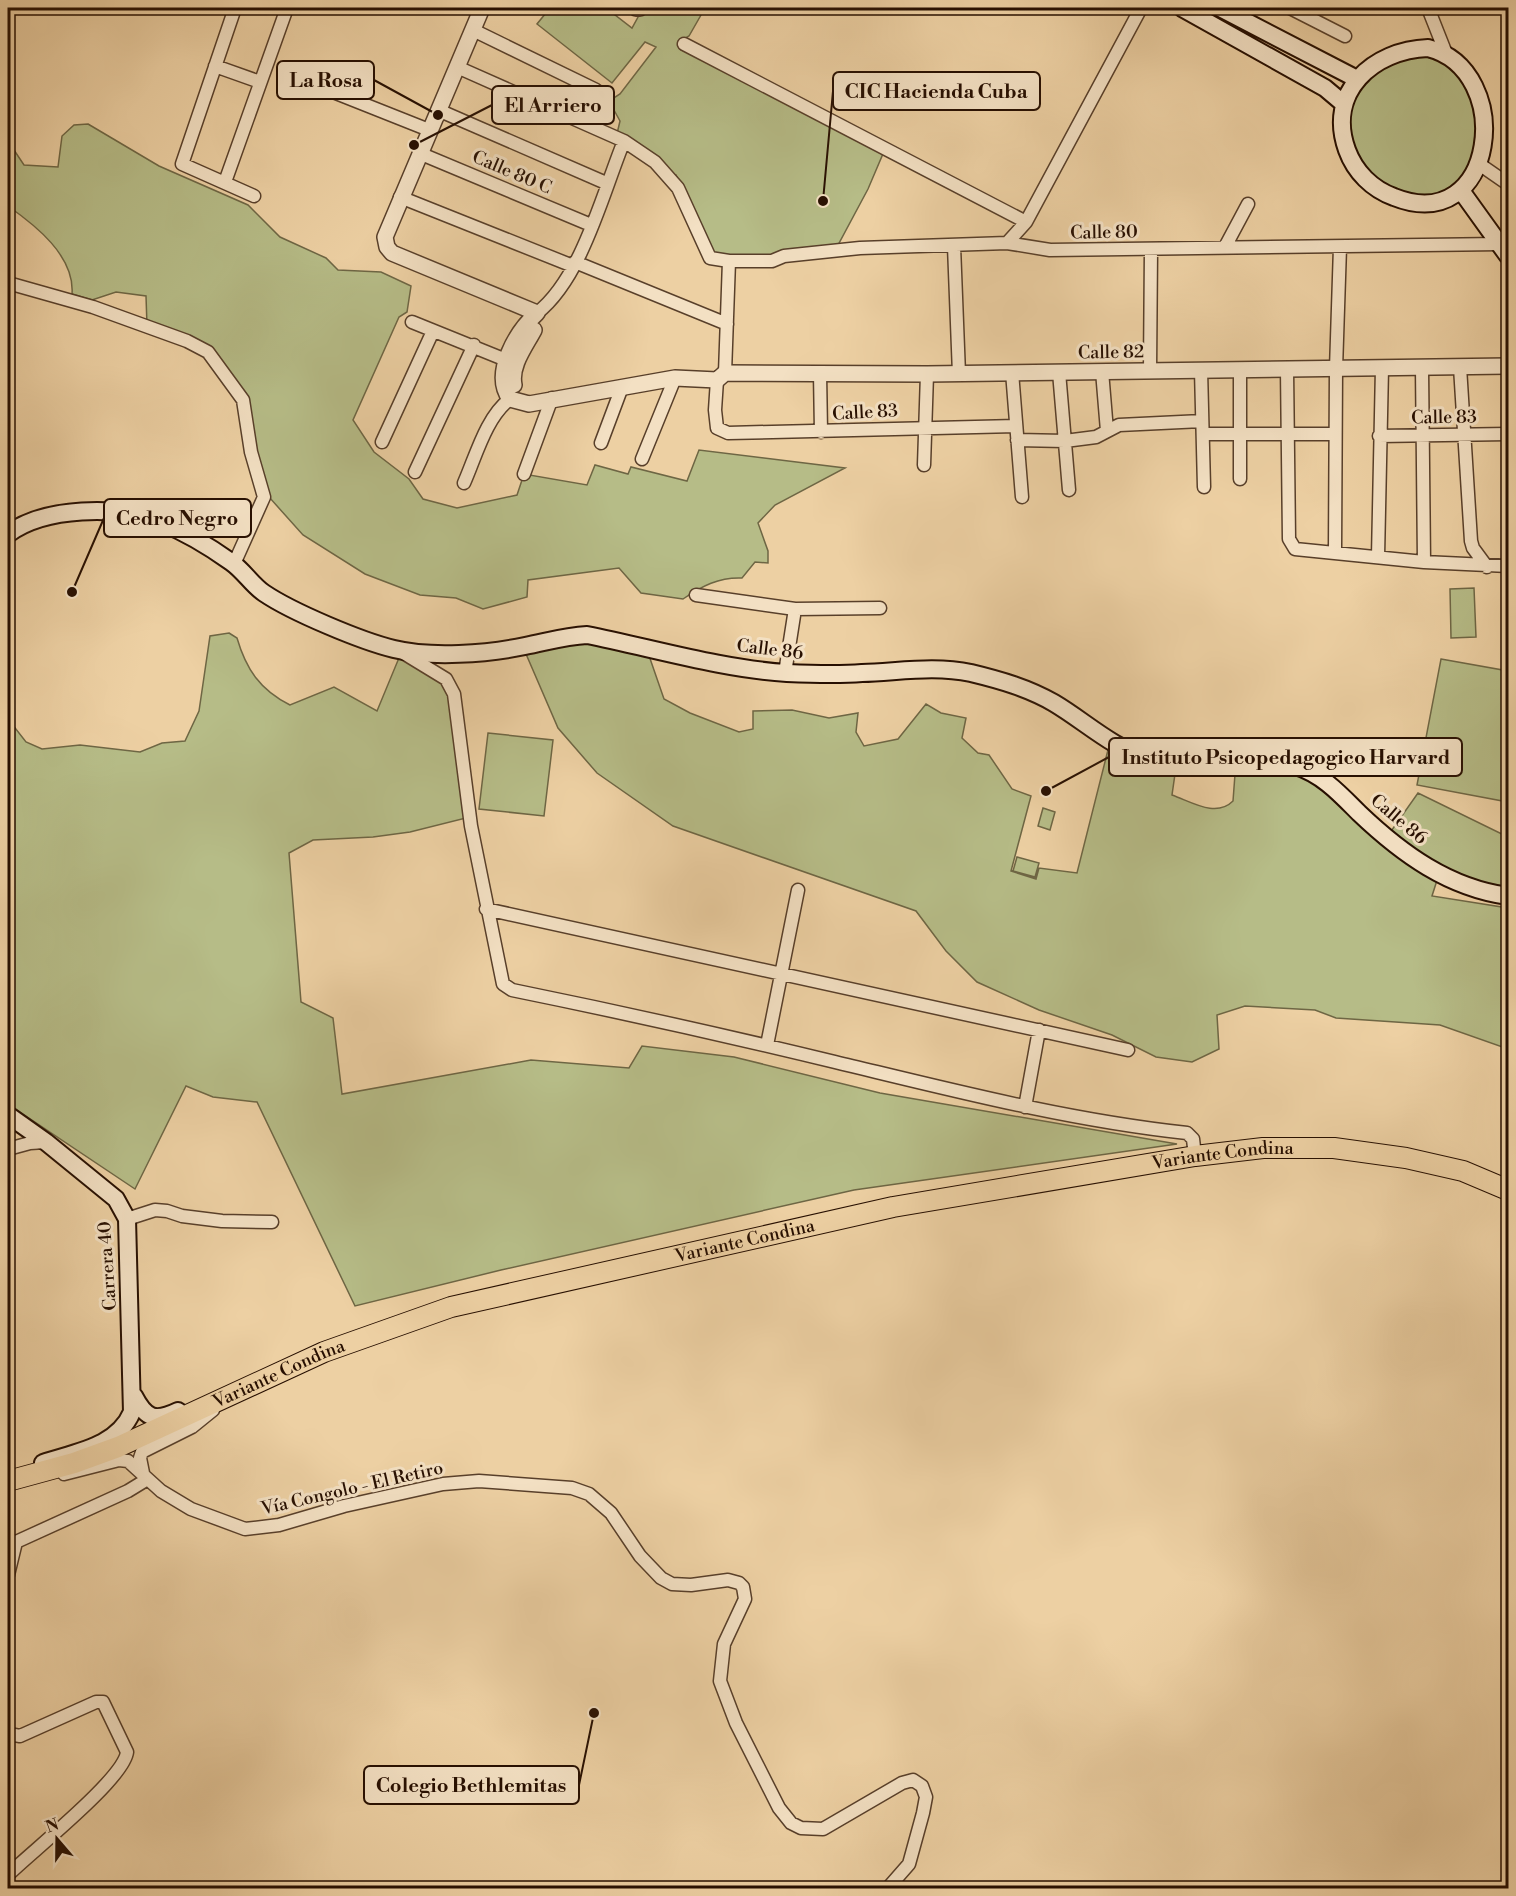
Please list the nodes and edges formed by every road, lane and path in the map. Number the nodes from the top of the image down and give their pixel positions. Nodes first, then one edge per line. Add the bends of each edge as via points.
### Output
1 (235, 8) edge
2 (287, 8) edge
3 (482, 8) edge
4 (1141, 8) edge
5 (1182, 8) edge
6 (1220, 8) edge
7 (1290, 8) edge
8 (1428, 8) edge
9 (473, 30) junction
10 (1345, 36) dead end
11 (684, 44) dead end
12 (1445, 51) junction
13 (214, 66) junction
14 (457, 67) junction
15 (1357, 79) junction
16 (303, 80) dead end
17 (260, 82) junction
18 (596, 90) dead end
19 (1344, 104) junction
20 (438, 110) junction
21 (429, 130) junction
22 (624, 141) junction
23 (419, 153) junction
24 (1482, 166) junction
25 (225, 182) junction
26 (606, 183) junction
27 (1509, 184) edge
28 (1462, 192) junction
29 (254, 196) dead end
30 (400, 197) junction
31 (1248, 204) dead end
32 (1026, 222) junction
33 (591, 225) junction
34 (1007, 243) junction
35 (954, 246) junction
36 (1225, 247) junction
37 (1340, 247) junction
38 (1150, 249) junction
39 (1504, 250) edge
40 (729, 261) junction
41 (574, 264) junction
42 (8, 283) edge
43 (537, 313) junction
44 (412, 322) dead end
45 (727, 324) junction
46 (433, 331) junction
47 (474, 345) junction
48 (506, 360) junction
49 (1509, 366) edge
50 (1460, 367) junction
51 (1382, 368) junction
52 (1422, 368) junction
53 (1336, 369) junction
54 (1201, 370) junction
55 (1240, 370) junction
56 (1287, 370) junction
57 (1102, 371) junction
58 (1150, 371) junction
59 (1012, 372) junction
60 (1059, 372) junction
61 (820, 373) junction
62 (927, 374) junction
63 (959, 374) junction
64 (721, 377) junction
65 (675, 378) junction
66 (622, 387) junction
67 (510, 399) junction
68 (549, 399) junction
69 (1016, 426) junction
70 (926, 427) junction
71 (1202, 428) junction
72 (1107, 431) junction
73 (821, 432) junction
74 (1240, 434) junction
75 (1287, 434) junction
76 (1335, 434) junction
77 (1509, 434) edge
78 (1464, 435) junction
79 (1379, 436) junction
80 (1421, 436) junction
81 (1017, 440) junction
82 (1065, 441) junction
83 (382, 442) dead end
84 (601, 443) dead end
85 (642, 459) dead end
86 (924, 465) dead end
87 (415, 472) dead end
88 (524, 474) dead end
89 (1240, 480) dead end
90 (464, 483) dead end
91 (1204, 487) dead end
92 (1069, 490) dead end
93 (1022, 497) dead end
94 (8, 534) edge
95 (1335, 551) junction
96 (1378, 557) junction
97 (1424, 562) junction
98 (234, 564) junction
99 (1509, 566) edge
100 (1487, 567) junction
101 (696, 595) dead end
102 (880, 608) dead end
103 (795, 609) junction
104 (393, 649) junction
105 (785, 673) junction
106 (798, 890) dead end
107 (1509, 896) edge
108 (486, 909) junction
109 (783, 973) junction
110 (1039, 1030) junction
111 (766, 1045) junction
112 (1128, 1050) dead end
113 (1025, 1107) junction
114 (8, 1115) edge
115 (46, 1142) junction
116 (8, 1149) edge
117 (1195, 1156) junction
118 (1509, 1190) edge
119 (127, 1219) junction
120 (272, 1222) dead end
121 (266, 1379) junction
122 (134, 1396) junction
123 (226, 1398) junction
124 (144, 1476) junction
125 (17, 1478) edge
126 (12, 1542) edge
127 (8, 1575) edge
128 (8, 1731) edge
129 (8, 1875) edge
130 (888, 1888) edge

1 - 13 street
2 - 17 street
3 - 9 street
4 - 32 street
5 - 19 main road via 1325,88
6 - 15 main road
7 - 10 street
8 - 12 street
9 - 14 street
9 - 18 street
11 - 32 street
12 - 15 main road via 1409,49 1392,54
12 - 24 main road via 1475,76 1490,109 1490,149
13 - 17 street
13 - 25 street via 182,164
14 - 20 street
14 - 22 street
15 - 19 main road
16 - 21 street
17 - 25 street
19 - 28 main road via 1345,143 1354,166 1368,183 1390,196 1415,202 1453,197
20 - 21 street
20 - 26 street
21 - 23 street
22 - 26 street
22 - 40 street, Calle 80 via 668,174 688,206 710,258
23 - 30 street
23 - 33 street, Calle 80 C
24 - 27 street
24 - 28 main road
25 - 29 street
26 - 33 street
28 - 39 main road
30 - 41 street
30 - 43 street via 385,237 392,253
31 - 36 street
32 - 34 street
33 - 41 street
34 - 35 street, Calle 80
34 - 38 street, Calle 80 via 1050,250
35 - 40 street, Calle 80 via 860,249 784,256 772,261
35 - 63 street
36 - 37 street, Calle 80
36 - 38 street, Calle 80
37 - 39 street, Calle 80
37 - 53 street
38 - 58 street
40 - 45 street
41 - 43 street via 549,304
41 - 45 street
42 - 98 street via 93,307 208,352 243,400 251,452 264,497
43 - 48 street via 527,322
43 - 68 street via 536,327 516,364 513,382 523,396
44 - 46 street
45 - 64 street
46 - 47 street
46 - 83 street
47 - 48 street
47 - 87 street
48 - 67 street via 503,385
49 - 50 street, Calle 82
50 - 52 street, Calle 82
50 - 78 street
51 - 52 street, Calle 82
51 - 53 street, Calle 82
51 - 79 street
52 - 80 street
53 - 56 street, Calle 82
53 - 76 street
54 - 55 street, Calle 82
54 - 58 street, Calle 82
54 - 71 street
55 - 56 street, Calle 82
55 - 74 street
56 - 75 street
57 - 58 street, Calle 82
57 - 60 street, Calle 82
57 - 72 street
59 - 60 street, Calle 82
59 - 63 street, Calle 82
59 - 69 street
60 - 82 street
61 - 62 street, Calle 82
61 - 64 street, Calle 82
61 - 73 street
62 - 63 street, Calle 82
62 - 70 street
64 - 65 street, Calle 82
64 - 73 street, Calle 83 via 715,410 717,428 728,433
65 - 66 street, Calle 82
65 - 85 street
66 - 68 street, Calle 82
66 - 84 street
67 - 68 street, Calle 82 via 529,404
67 - 90 street via 489,427
68 - 88 street
69 - 70 street, Calle 83
69 - 81 street
70 - 73 street, Calle 83
70 - 86 street
71 - 72 street via 1119,425
71 - 74 street
71 - 91 street
72 - 82 street via 1096,437
74 - 75 street
74 - 89 street
75 - 76 street
75 - 95 street via 1289,539 1295,549
76 - 95 street
77 - 78 street, Calle 83
78 - 80 street, Calle 83
78 - 100 street via 1473,548
79 - 80 street, Calle 83
79 - 96 street
80 - 97 street
81 - 82 street
81 - 93 street
82 - 92 street
94 - 98 main road, Calle 86 via 45,515 120,513 159,521
95 - 96 street
96 - 97 street
97 - 100 street
98 - 104 main road, Calle 86 via 277,600
99 - 100 street
101 - 103 street
102 - 103 street
103 - 105 street
104 - 105 main road, Calle 86 via 458,652 523,647 587,635
104 - 108 street via 436,670 454,694
105 - 107 main road, Calle 86 via 913,669 967,672 1013,683 1052,702 1110,742 1150,758 1260,760 1294,765 1319,776 1426,867 1473,889
106 - 109 street
108 - 109 street
108 - 111 street via 503,984 512,990
109 - 110 street
109 - 111 street
110 - 112 street
110 - 113 street
111 - 113 street
113 - 117 street via 1117,1125 1187,1133 1193,1139
114 - 115 main road, Carrera 40
115 - 116 street
115 - 119 main road, Carrera 40 via 116,1199
117 - 118 highway, Variante Condina via 1272,1148 1364,1151 1463,1172
117 - 121 highway, Variante Condina via 893,1207 451,1307 324,1352
119 - 120 street via 167,1210 202,1219
119 - 122 main road, Carrera 40 via 129,1348
121 - 122 main road via 221,1391 159,1418 141,1410
121 - 123 highway, Variante Condina
122 - 125 main road via 128,1423 113,1439 42,1463
123 - 124 street via 192,1427 142,1452
123 - 125 highway, Variante Condina via 118,1447
124 - 125 street, Vía Congolo - El Retiro via 129,1461 118,1460 75,1473
124 - 126 street via 128,1491
124 - 130 street, Vía Congolo - El Retiro via 160,1491 191,1509 245,1528 272,1527 344,1506 479,1480 572,1488 589,1494 611,1513 640,1556 661,1578 672,1584 691,1585 728,1580 743,1587 745,1599 724,1644 720,1681 736,1723 779,1808 791,1823 801,1828 823,1829 902,1783 913,1780 922,1786 926,1797 918,1837 909,1864
126 - 127 street
128 - 129 street via 20,1736 96,1702 104,1702 128,1752 124,1765

